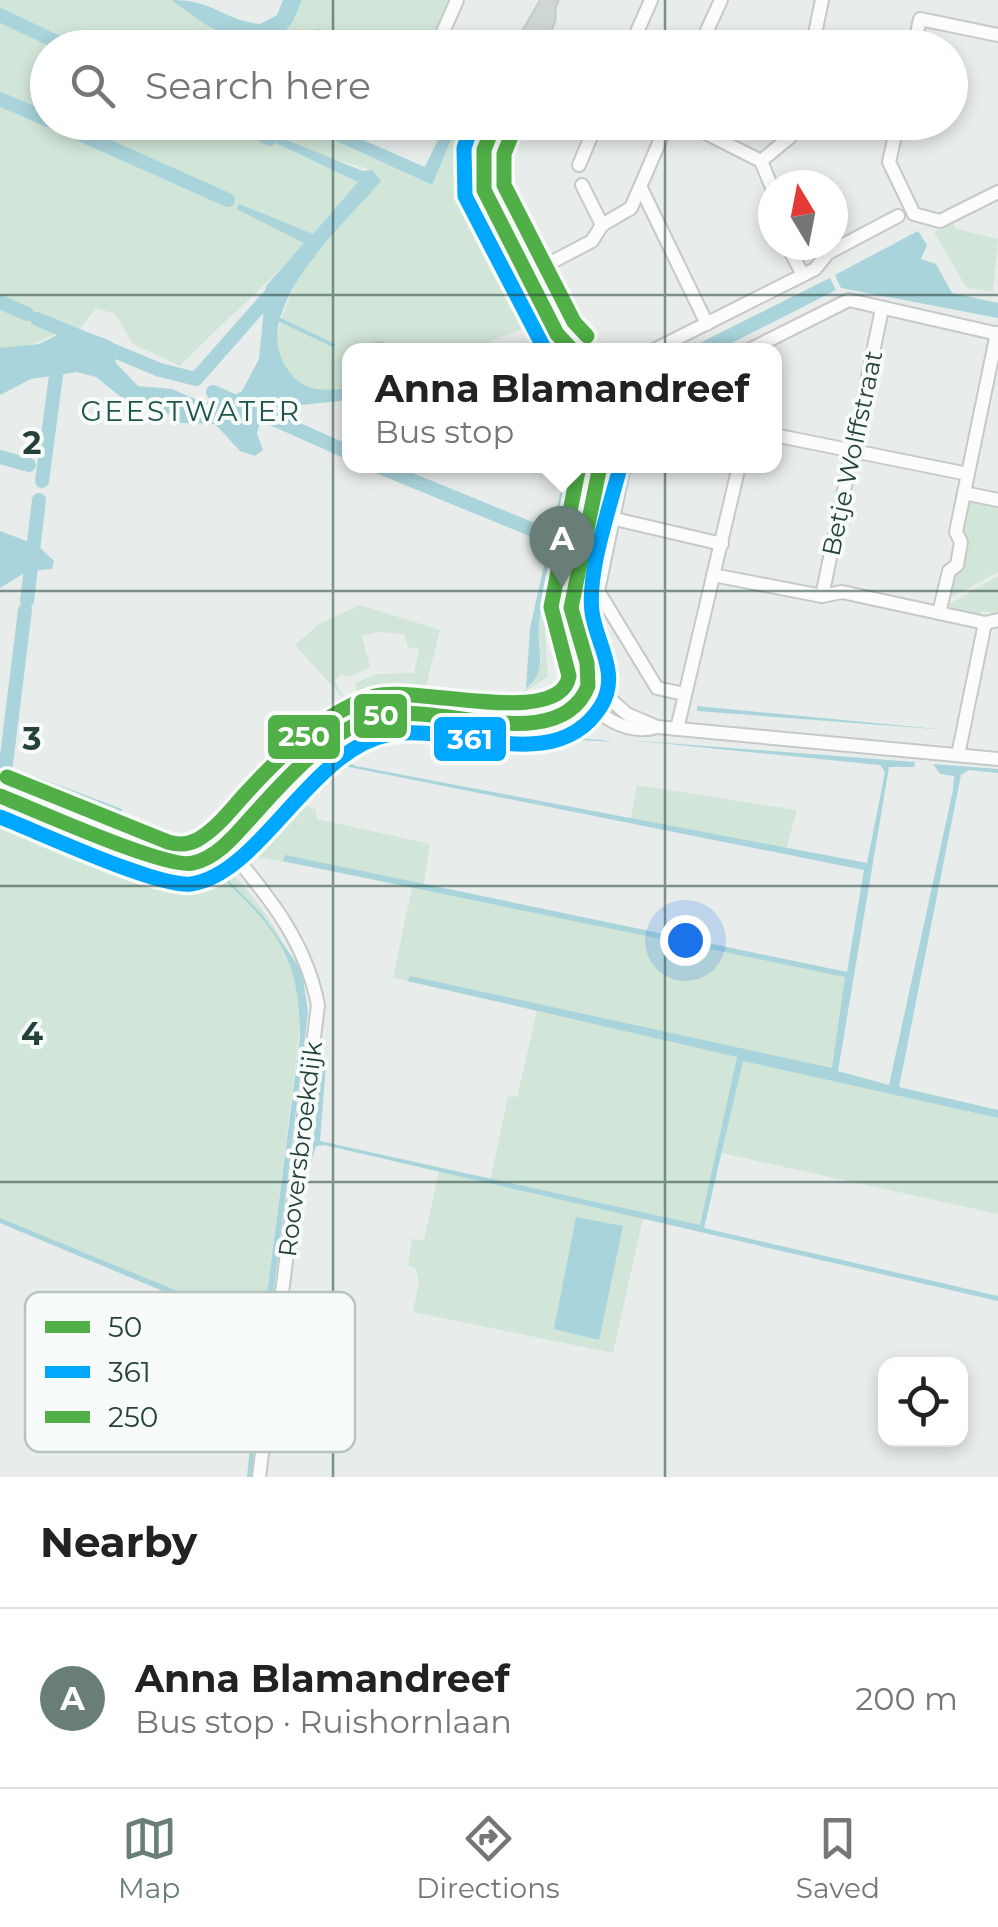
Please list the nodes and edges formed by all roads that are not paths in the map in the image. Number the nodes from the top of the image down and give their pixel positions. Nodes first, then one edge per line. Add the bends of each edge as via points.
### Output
1 (458, 0) edge
2 (651, 0) edge
3 (722, 0) edge
4 (822, 0) edge
5 (548, 3) edge
6 (444, 30) edge
7 (535, 30) edge
8 (638, 30) edge
9 (708, 30) edge
10 (816, 30) edge
11 (918, 30) edge
12 (998, 35) edge
13 (488, 140) edge
14 (589, 140) edge
15 (660, 140) edge
16 (720, 140) edge
17 (786, 140) edge
18 (894, 140) edge
19 (762, 161) junction
20 (579, 165) dead end
21 (765, 170) edge
22 (582, 186) dead end
23 (640, 188) junction
24 (998, 192) edge
25 (898, 216) dead end
26 (602, 226) junction
27 (796, 260) edge
28 (550, 262) dead end
29 (803, 275) junction
30 (882, 309) junction
31 (708, 324) junction
32 (998, 334) edge
33 (559, 342) edge
34 (669, 343) edge
35 (764, 343) edge
36 (782, 437) edge
37 (852, 451) junction
38 (599, 473) edge
39 (623, 473) edge
40 (738, 473) edge
41 (968, 474) junction
42 (964, 493) junction
43 (998, 500) edge
44 (615, 519) junction
45 (722, 544) junction
46 (712, 575) junction
47 (822, 596) junction
48 (938, 613) junction
49 (991, 622) edge
50 (581, 688) junction
51 (684, 694) junction
52 (677, 729) junction
53 (958, 755) junction
54 (998, 758) edge
55 (0, 796) edge
56 (222, 841) junction
57 (282, 1292) edge
58 (262, 1452) edge
59 (259, 1477) edge

1 - 6 street
2 - 8 street
3 - 9 street
4 - 10 street
5 - 7 main road
11 - 12 street via 920,19
13 - 33 main road via 484,190
14 - 20 street
15 - 23 street
16 - 19 street
17 - 19 street
18 - 24 street via 889,162 912,209 940,222
19 - 21 street
22 - 26 street
23 - 26 street via 631,208
23 - 31 street
25 - 29 street via 828,253
26 - 28 street via 592,241
27 - 29 street
29 - 31 street
30 - 32 street
30 - 35 street via 848,300
30 - 37 street, Betje Wolffstraat
31 - 34 street
32 - 41 street
36 - 37 street
37 - 41 street
37 - 47 street, Betje Wolffstraat
38 - 50 main road via 565,630
39 - 44 street
40 - 45 street
41 - 42 street
42 - 43 street
42 - 48 street via 957,565 949,571
44 - 45 street
44 - 51 street via 598,590 657,688
45 - 46 street
46 - 47 street
46 - 51 street
47 - 48 street via 842,592
48 - 49 street
49 - 53 street
50 - 52 street via 622,728
50 - 56 main road via 519,722 380,714 354,726
51 - 52 street
52 - 53 street
53 - 54 street
55 - 56 main road via 141,850
56 - 57 street, Rooversbroekdijk via 280,911 305,954 318,1005
58 - 59 street, Rooversbroekdijk

